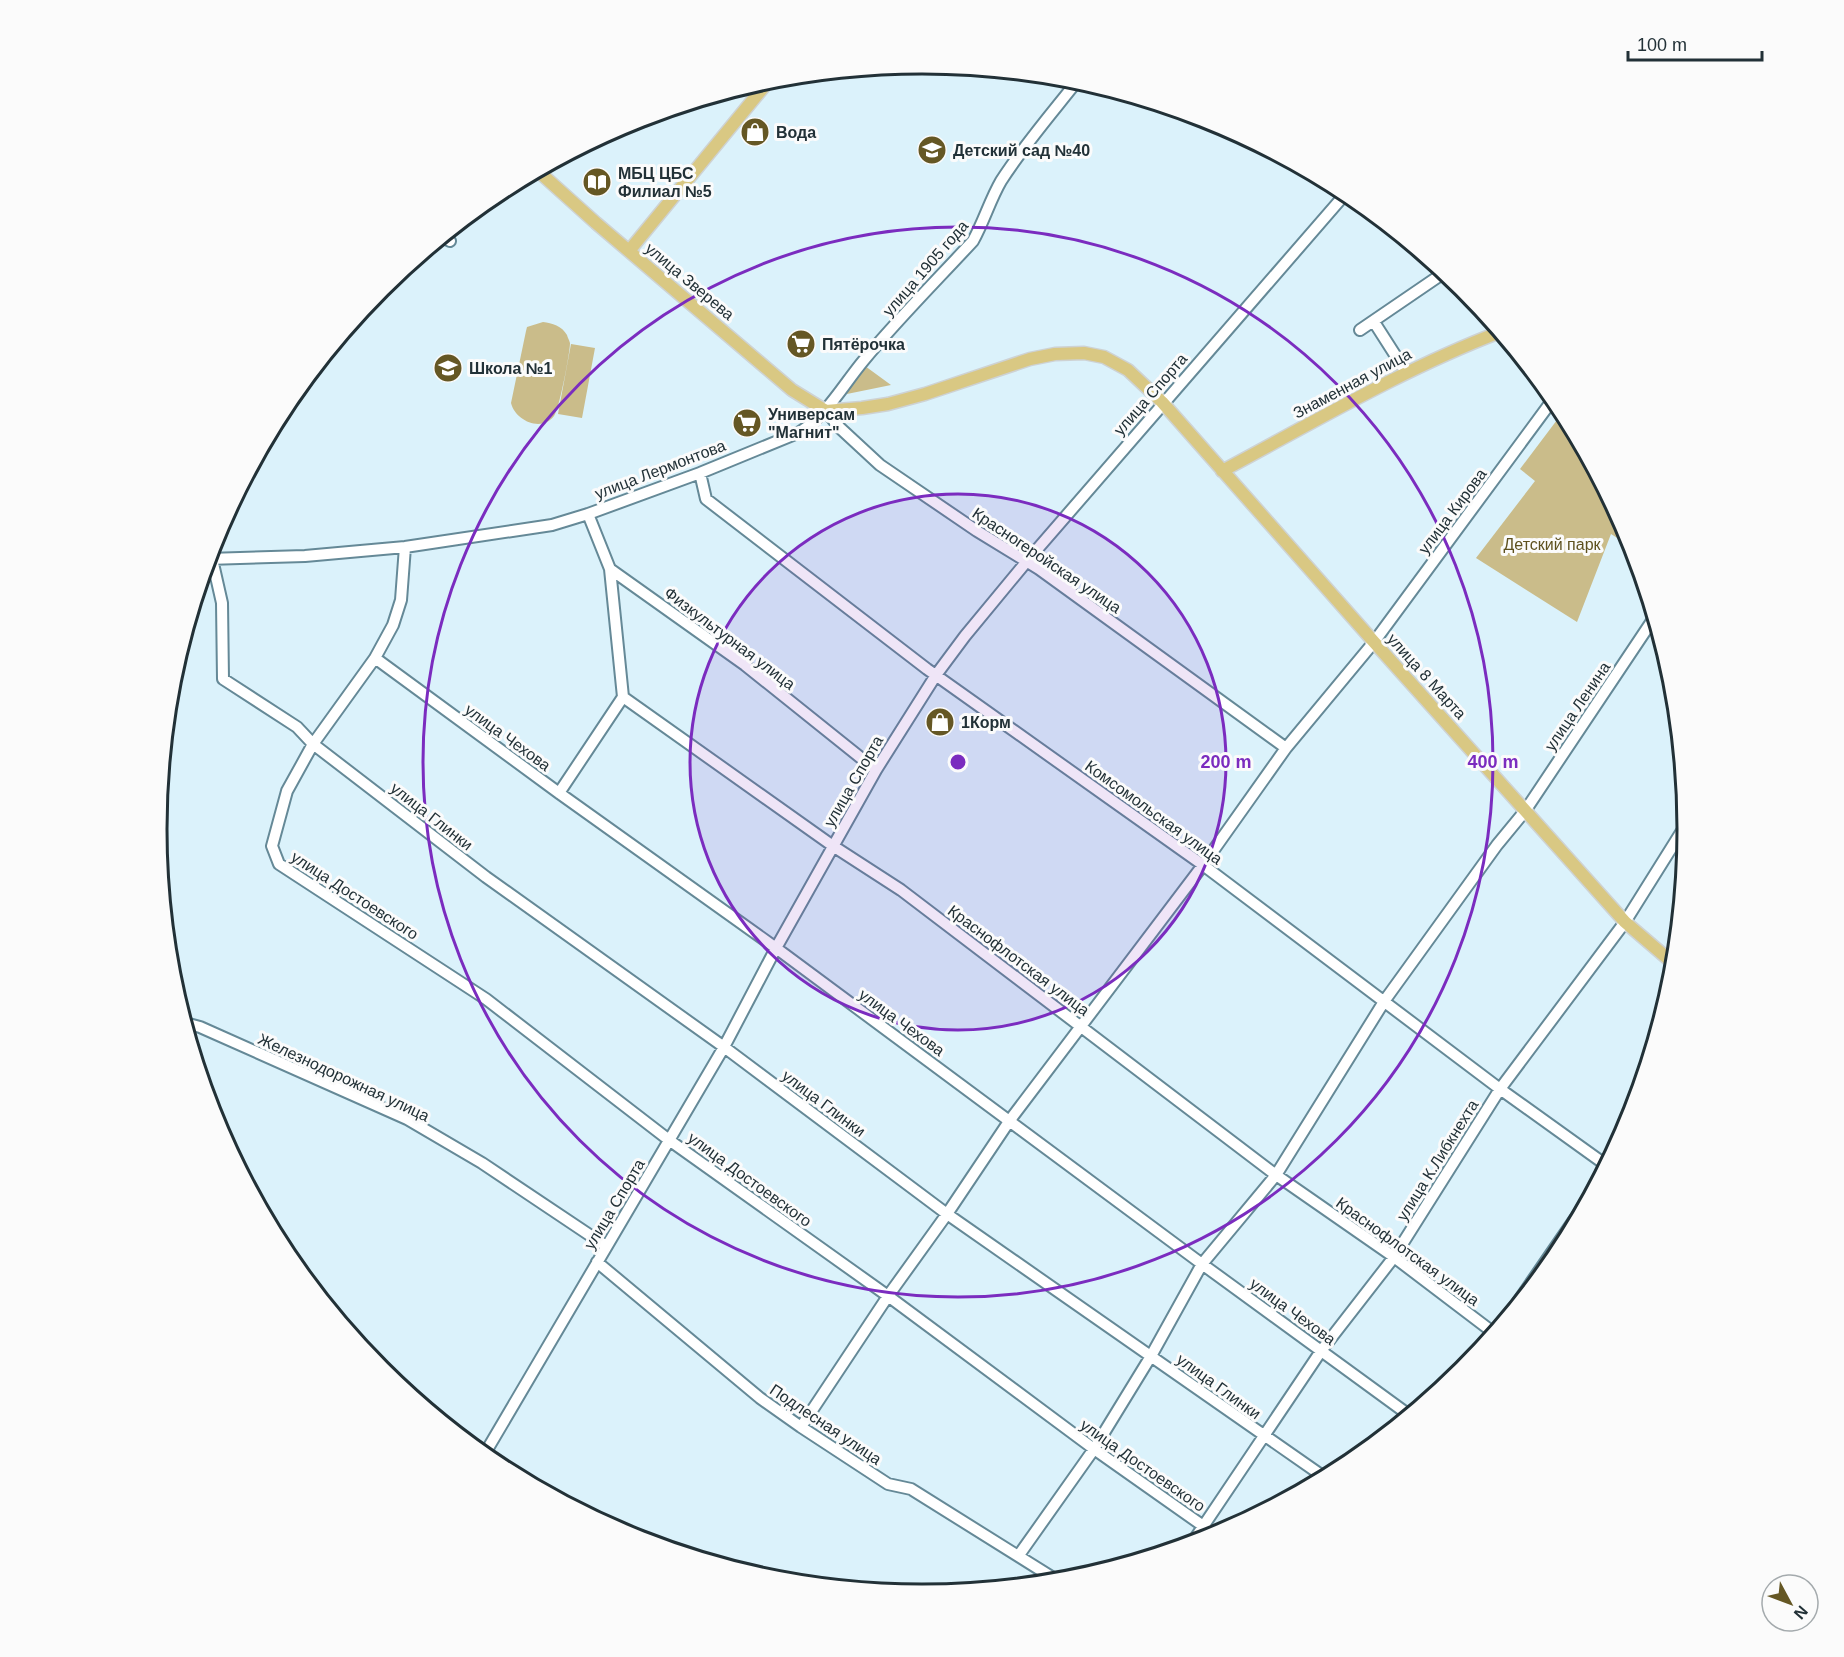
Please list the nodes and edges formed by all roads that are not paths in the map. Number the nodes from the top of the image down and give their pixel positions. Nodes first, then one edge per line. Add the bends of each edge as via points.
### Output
1 (1071, 89) edge
2 (760, 91) edge
3 (544, 176) edge
4 (1340, 200) edge
5 (629, 251) junction
6 (1437, 277) edge
7 (1374, 322) junction
8 (1360, 330) dead end
9 (1493, 335) edge
10 (1406, 372) junction
11 (1162, 402) junction
12 (1548, 406) edge
13 (826, 411) junction
14 (1222, 471) junction
15 (700, 473) junction
16 (588, 514) junction
17 (405, 546) junction
18 (217, 559) edge
19 (1026, 561) junction
20 (610, 569) junction
21 (213, 570) edge
22 (1649, 626) edge
23 (1374, 642) junction
24 (375, 658) junction
25 (936, 675) junction
26 (623, 697) junction
27 (313, 744) junction
28 (1286, 748) junction
29 (876, 770) junction
30 (559, 793) junction
31 (1525, 811) junction
32 (1677, 840) edge
33 (833, 846) junction
34 (1203, 865) junction
35 (1625, 922) junction
36 (776, 948) junction
37 (1666, 957) edge
38 (1385, 1000) junction
39 (193, 1025) edge
40 (1082, 1026) junction
41 (724, 1047) junction
42 (1500, 1089) junction
43 (1010, 1120) junction
44 (669, 1140) junction
45 (1600, 1160) edge
46 (1276, 1175) junction
47 (947, 1214) junction
48 (606, 1246) junction
49 (1394, 1257) junction
50 (597, 1262) junction
51 (1202, 1264) junction
52 (888, 1296) junction
53 (1488, 1328) edge
54 (1321, 1351) junction
55 (1151, 1356) junction
56 (1403, 1410) edge
57 (801, 1427) junction
58 (1264, 1437) junction
59 (489, 1446) edge
60 (1094, 1449) junction
61 (1316, 1472) edge
62 (1204, 1526) junction
63 (1202, 1530) edge
64 (1019, 1555) junction
65 (1046, 1573) edge

1 - 13 street, улица 1905 года via 1000,183 973,241 865,359
2 - 5 main road
3 - 5 main road, улица Зверева
4 - 11 street, улица Спорта
5 - 13 main road, улица Зверева via 792,390
6 - 7 street
7 - 8 street
7 - 10 street
9 - 10 main road, Знаменная улица
10 - 14 main road, Знаменная улица
11 - 13 main road via 1128,370 1104,357 1084,353 1030,359 888,404
11 - 14 main road, улица 8 Марта
11 - 19 street, улица Спорта
12 - 23 street, улица Кирова
13 - 15 street, улица Лермонтова via 800,432
13 - 19 street, Красногеройская улица via 880,465
14 - 23 main road, улица 8 Марта
15 - 16 street, улица Лермонтова
15 - 25 street, Комсомольская улица via 706,499
16 - 17 street, улица Лермонтова via 552,525
16 - 20 street
17 - 18 street, улица Лермонтова via 305,556
17 - 24 street via 400,600 393,625
19 - 25 street, улица Спорта
19 - 28 street, Красногеройская улица
20 - 26 street
20 - 29 street, Физкультурная улица via 745,665
21 - 27 street, улица Глинки via 222,603 223,680 297,727
22 - 31 street, улица Ленина
23 - 28 street, улица Кирова
23 - 31 main road, улица 8 Марта
24 - 27 street
24 - 30 street, улица Чехова
25 - 29 street, улица Спорта
25 - 34 street, Комсомольская улица
26 - 30 street
26 - 33 street, Краснофлотская улица
27 - 41 street, улица Глинки via 486,877
27 - 44 street, улица Достоевского via 287,791 272,846 279,864 486,999
28 - 34 street, улица Кирова
29 - 33 street, улица Спорта
30 - 36 street, улица Чехова
31 - 35 main road, улица 8 Марта
31 - 38 street, улица Ленина
32 - 35 street, улица К.Либкнехта
33 - 36 street, улица Спорта
33 - 40 street, Краснофлотская улица via 902,890
34 - 38 street, Комсомольская улица
34 - 40 street, улица Кирова
35 - 37 main road, улица 8 Марта
35 - 42 street, улица К.Либкнехта
36 - 41 street, улица Спорта
36 - 43 street, улица Чехова
38 - 42 street, Комсомольская улица
38 - 46 street, улица Ленина
39 - 48 street, Железнодорожная улица via 407,1119 482,1163
40 - 43 street, улица Кирова
40 - 46 street, Краснофлотская улица
41 - 44 street, улица Спорта
41 - 47 street, улица Глинки
42 - 45 street, Комсомольская улица
42 - 49 street, улица К.Либкнехта
43 - 47 street, улица Кирова
43 - 51 street, улица Чехова
44 - 48 street, улица Спорта
44 - 52 street, улица Достоевского
46 - 49 street, Краснофлотская улица
46 - 51 street, улица Ленина
47 - 52 street, улица Кирова
47 - 55 street, улица Глинки
48 - 50 street, улица Спорта
49 - 53 street, Краснофлотская улица
49 - 54 street, улица К.Либкнехта
50 - 57 street, Подлесная улица via 754,1393
50 - 59 street, улица Спорта
51 - 54 street, улица Чехова
51 - 55 street, улица Ленина
52 - 57 street, улица Кирова
52 - 60 street, улица Достоевского
54 - 56 street, улица Чехова
54 - 58 street, улица К.Либкнехта
55 - 58 street, улица Глинки
55 - 60 street, улица Ленина
57 - 64 street, Подлесная улица via 888,1484 911,1490
58 - 61 street, улица Глинки
58 - 62 street, улица К.Либкнехта
60 - 62 street, улица Достоевского
60 - 64 street, улица Ленина
62 - 63 street, улица К.Либкнехта
64 - 65 street, Подлесная улица

